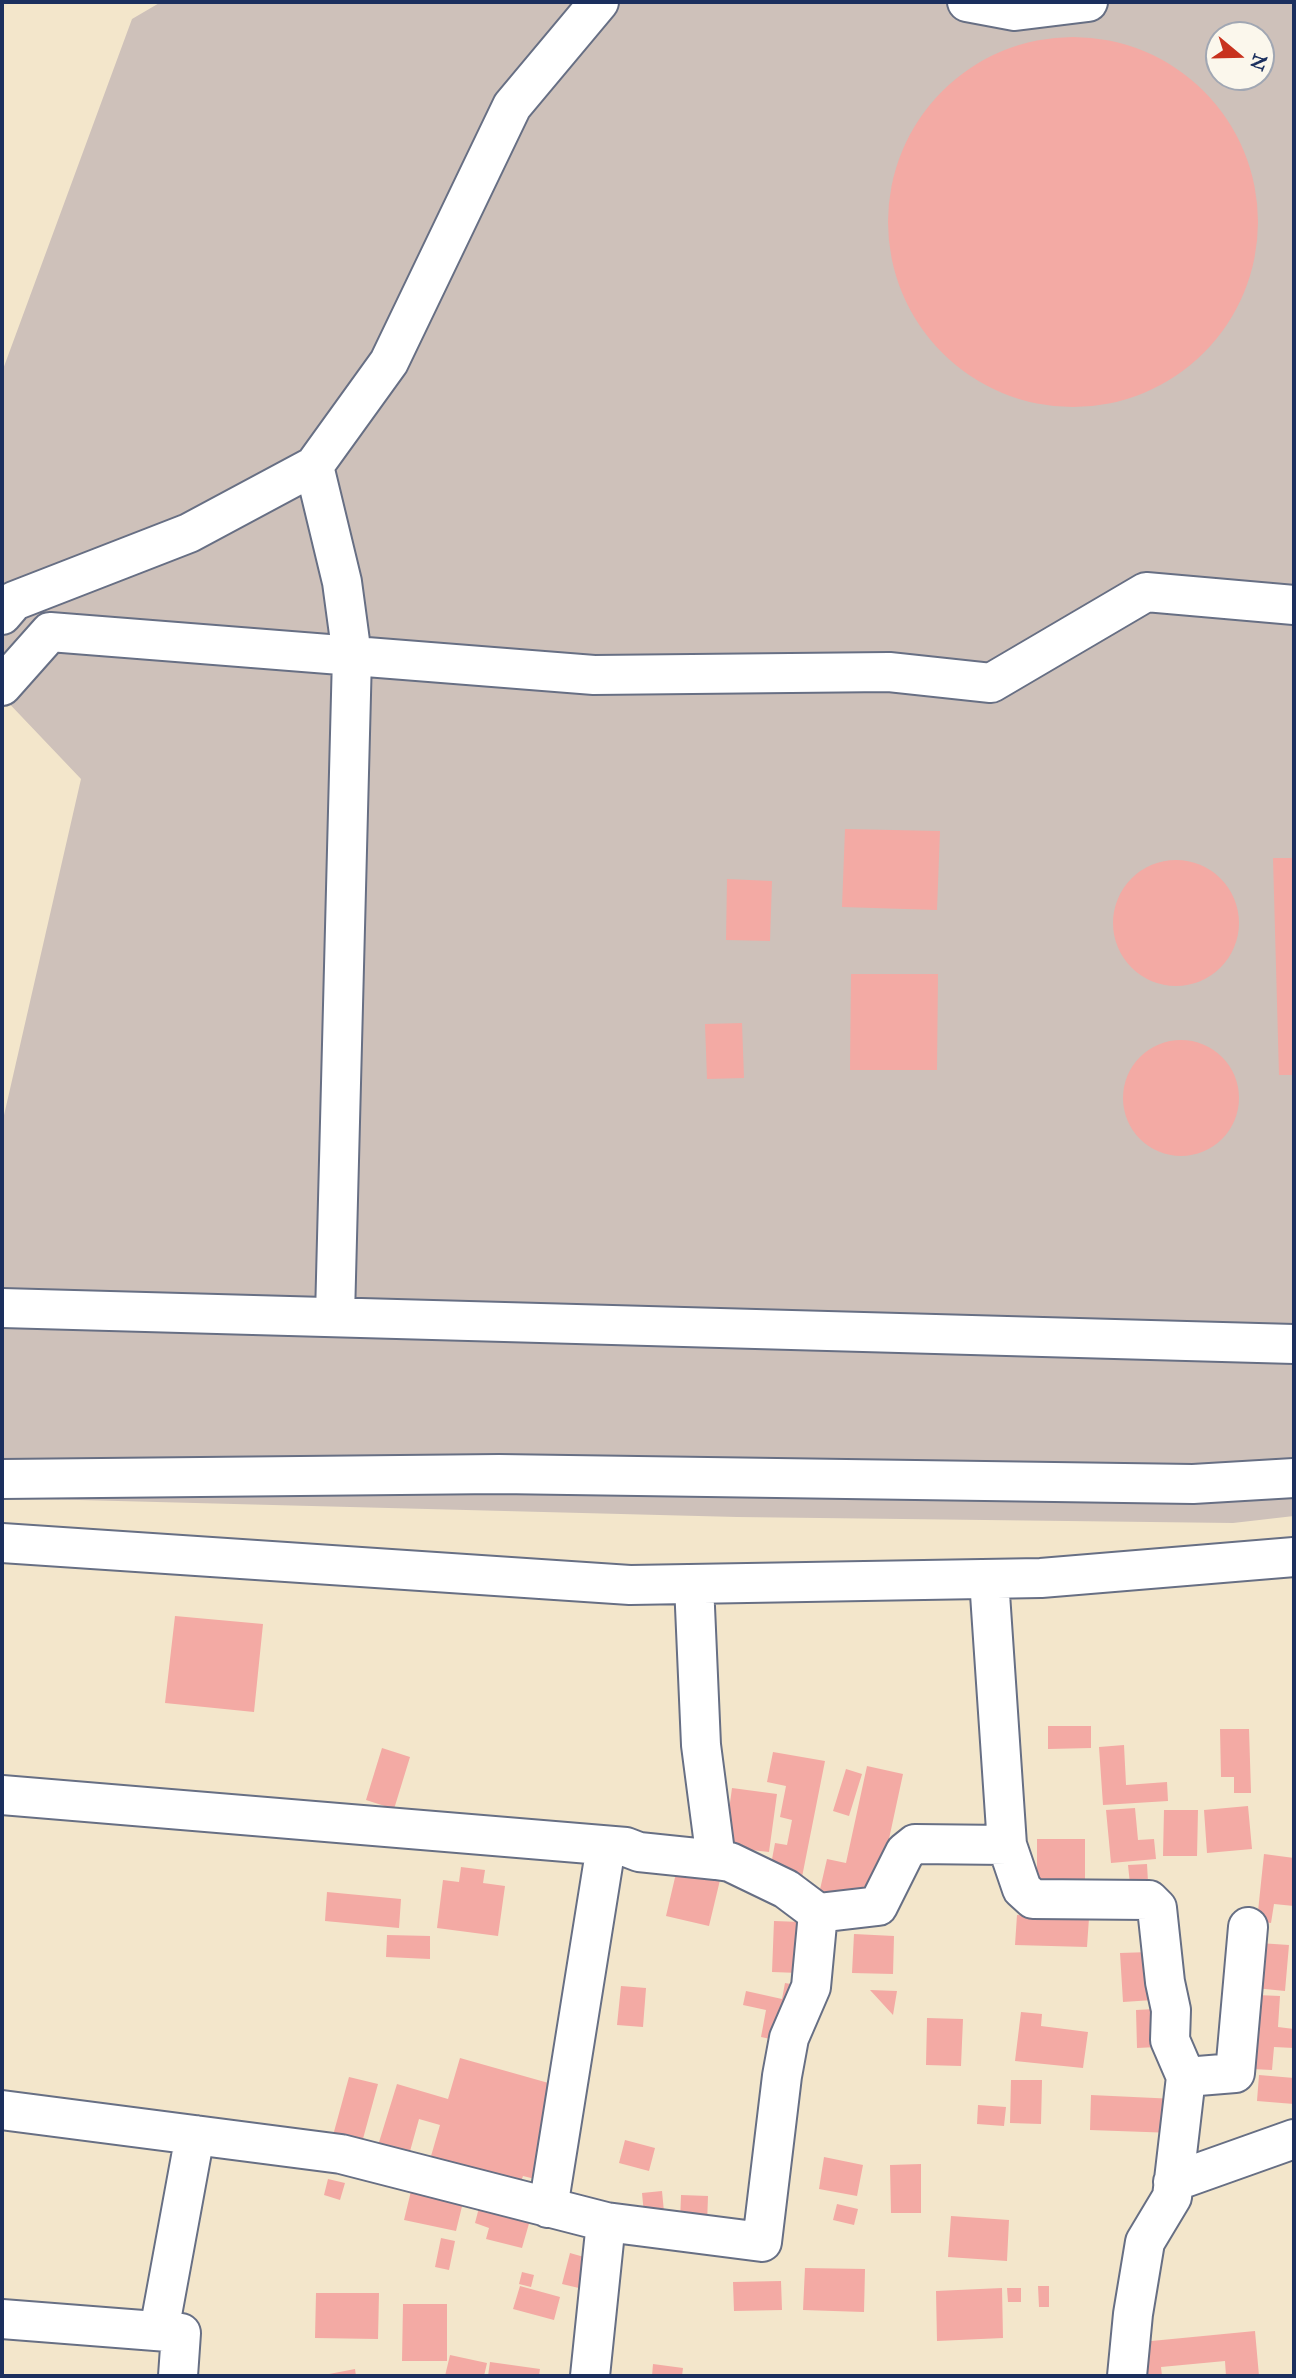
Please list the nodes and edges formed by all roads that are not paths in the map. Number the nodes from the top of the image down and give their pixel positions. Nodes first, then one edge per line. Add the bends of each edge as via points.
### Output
1 (599, 2) edge
2 (967, 2) edge
3 (1088, 2) edge
4 (314, 466) junction
5 (1294, 605) edge
6 (2, 615) edge
7 (352, 656) junction
8 (2, 686) edge
9 (2, 1308) edge
10 (335, 1316) junction
11 (1294, 1344) edge
12 (1294, 1478) edge
13 (2, 1479) edge
14 (2, 1543) edge
15 (1294, 1557) edge
16 (989, 1579) junction
17 (694, 1584) junction
18 (2, 1795) edge
19 (1007, 1845) junction
20 (606, 1846) junction
21 (716, 1860) junction
22 (818, 1913) junction
23 (1248, 1927) dead end
24 (1186, 2077) junction
25 (2, 2110) edge
26 (195, 2136) junction
27 (1294, 2139) edge
28 (1173, 2182) junction
29 (548, 2208) junction
30 (606, 2222) junction
31 (2, 2319) edge
32 (159, 2331) junction
33 (178, 2376) edge
34 (590, 2376) edge
35 (1127, 2376) edge

1 - 4 street via 512,106 389,362
2 - 3 street via 1015,11
4 - 6 street via 189,533 14,601
4 - 7 street via 342,582
5 - 7 street via 1146,592 991,684 889,673 594,676
7 - 8 street via 50,632
7 - 10 street
9 - 10 street
10 - 11 street
12 - 13 street via 1193,1485 499,1474
14 - 17 street via 630,1585
15 - 16 street
16 - 17 street
16 - 19 street
17 - 21 street via 701,1745
18 - 20 street
19 - 22 street via 915,1844 905,1852 877,1906
19 - 24 street via 1022,1889 1033,1899 1149,1900 1157,1908 1171,2010 1170,2040
20 - 21 street
20 - 29 street
21 - 22 street via 730,1862 786,1889
22 - 30 street via 811,1987 789,2038 762,2242
23 - 24 street via 1235,2073
24 - 28 street
25 - 26 street
26 - 29 street via 341,2154
26 - 32 street
27 - 28 street
28 - 35 street via 1172,2197 1145,2242
29 - 30 street
30 - 34 street
31 - 32 street
32 - 33 street via 181,2333

